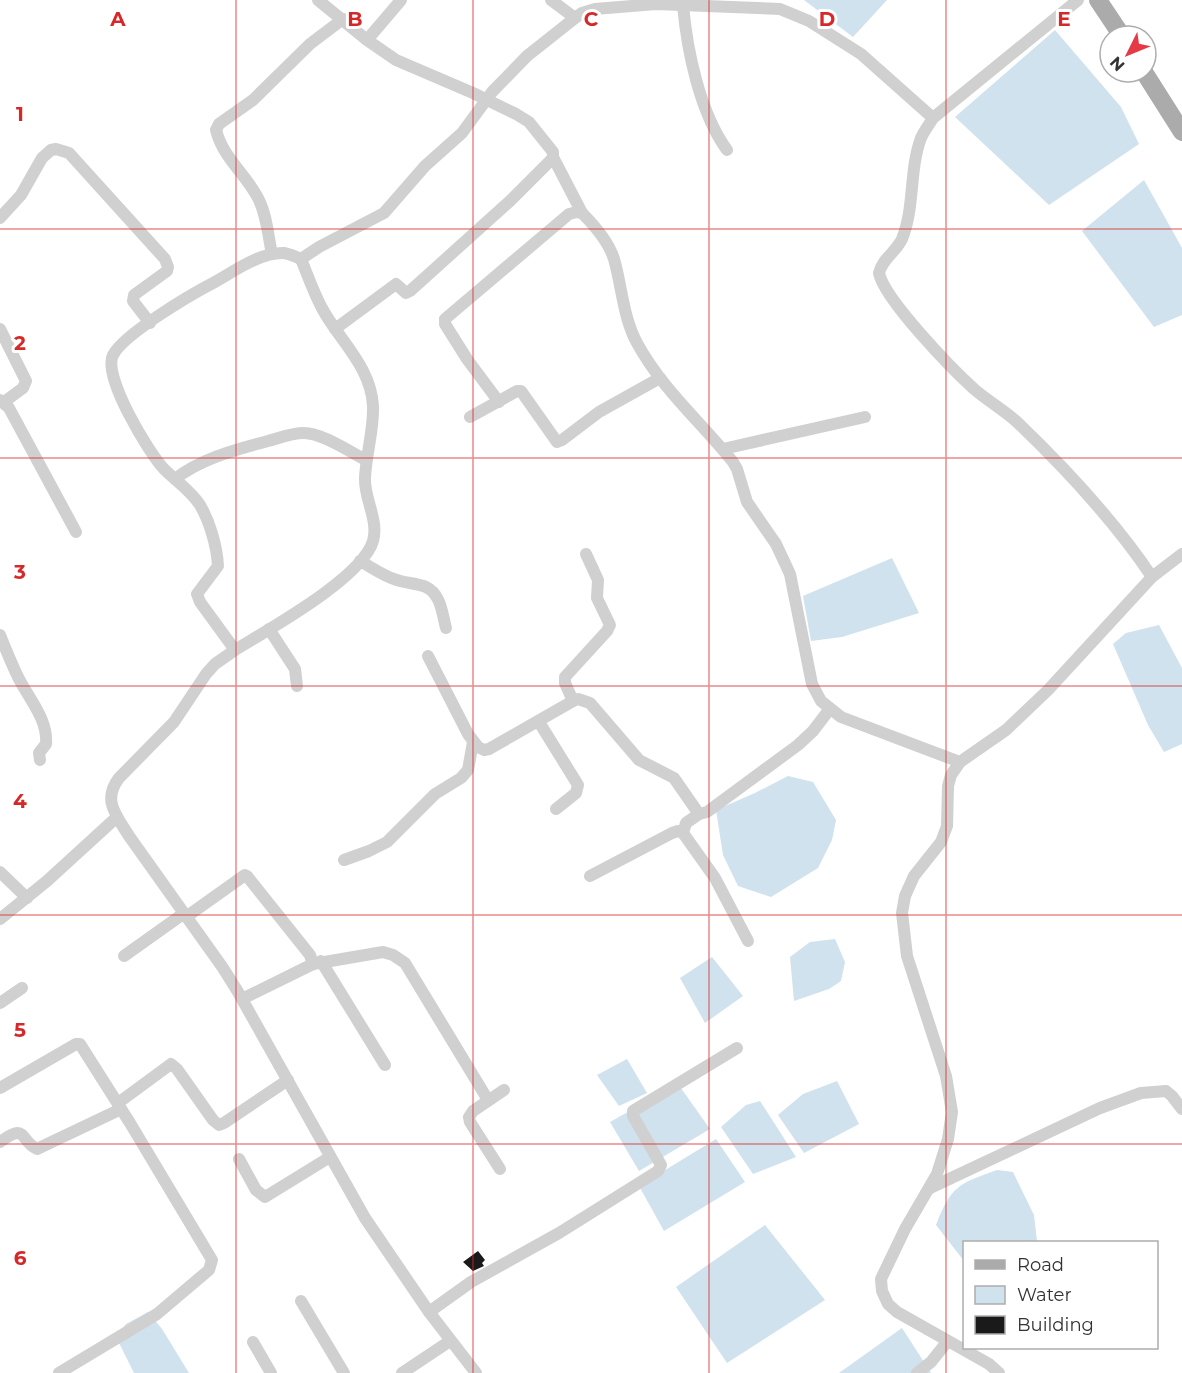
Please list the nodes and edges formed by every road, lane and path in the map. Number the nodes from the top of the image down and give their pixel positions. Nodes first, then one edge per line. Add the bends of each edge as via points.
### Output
1 (318, 0) edge
2 (401, 0) edge
3 (550, 0) edge
4 (1078, 0) edge
5 (1098, 0) edge
6 (682, 5) junction
7 (575, 18) junction
8 (343, 19) junction
9 (1114, 24) edge
10 (367, 40) junction
11 (1152, 84) edge
12 (486, 101) junction
13 (933, 118) junction
14 (1182, 132) edge
15 (727, 150) dead end
16 (553, 157) junction
17 (582, 213) junction
18 (0, 218) edge
19 (272, 254) junction
20 (301, 259) junction
21 (150, 323) junction
22 (0, 329) edge
23 (336, 329) junction
24 (660, 378) junction
25 (2, 401) edge
26 (499, 402) junction
27 (470, 417) dead end
28 (865, 417) dead end
29 (723, 449) junction
30 (366, 460) junction
31 (175, 480) junction
32 (76, 532) dead end
33 (586, 554) dead end
34 (1182, 554) edge
35 (360, 561) junction
36 (1152, 577) junction
37 (446, 628) dead end
38 (269, 629) junction
39 (0, 635) edge
40 (235, 650) junction
41 (428, 656) dead end
42 (297, 686) dead end
43 (573, 701) junction
44 (829, 710) junction
45 (539, 722) junction
46 (473, 742) junction
47 (40, 760) dead end
48 (960, 762) junction
49 (556, 809) dead end
50 (699, 814) junction
51 (117, 817) junction
52 (683, 833) junction
53 (344, 860) dead end
54 (0, 872) edge
55 (590, 876) dead end
56 (27, 898) junction
57 (184, 916) junction
58 (0, 919) edge
59 (748, 940) dead end
60 (124, 956) dead end
61 (317, 962) junction
62 (22, 988) dead end
63 (242, 999) junction
64 (0, 1003) edge
65 (737, 1048) dead end
66 (385, 1065) dead end
67 (288, 1080) junction
68 (0, 1088) edge
69 (504, 1090) dead end
70 (488, 1100) junction
71 (120, 1106) junction
72 (1182, 1109) edge
73 (0, 1142) edge
74 (330, 1157) junction
75 (239, 1159) dead end
76 (500, 1169) dead end
77 (930, 1188) junction
78 (301, 1301) dead end
79 (429, 1312) junction
80 (450, 1341) junction
81 (253, 1342) dead end
82 (947, 1342) junction
83 (59, 1373) edge
84 (271, 1373) edge
85 (344, 1373) edge
86 (402, 1373) edge
87 (476, 1373) edge
88 (917, 1373) edge
89 (999, 1373) edge

1 - 8 street
2 - 10 street
3 - 7 street
4 - 13 street
5 - 9 main road
6 - 7 street via 595,9
6 - 13 street via 780,9 809,21 861,54
6 - 15 street via 706,113
7 - 12 street via 527,56
8 - 10 street
8 - 19 street via 216,130 225,154 259,199
10 - 12 street via 396,60
11 - 14 main road
12 - 16 street via 529,122 549,145
12 - 20 street via 462,133 425,166 384,213
13 - 36 street via 916,159 902,239 880,266 879,278 905,316 951,367 1016,421 1098,506
16 - 17 street
16 - 23 street via 410,291 406,293 396,284
17 - 24 street via 613,258 628,323
17 - 26 street via 569,214 445,319 467,359
18 - 21 street via 21,195 46,153 56,148 69,153 165,259 167,271 134,295 133,301
19 - 20 street via 286,253
19 - 21 street via 210,285
20 - 23 street via 323,310
21 - 31 street via 113,355 111,371 137,430
22 - 25 street via 26,381 23,388
23 - 30 street via 370,388 373,406
24 - 26 street via 599,412 557,442 521,391
24 - 29 street
25 - 32 street
26 - 27 street
28 - 29 street
29 - 44 street via 737,469 747,502 785,562 812,684
30 - 31 street via 304,433 207,460
30 - 35 street via 365,488 374,528 367,555
31 - 40 street via 200,506 218,557 214,574 197,594
33 - 43 street via 598,580 597,598 610,625 565,676
34 - 36 street
35 - 37 street via 391,578 432,591 440,603
35 - 38 street via 329,589
36 - 48 street via 1048,690 1006,730
38 - 40 street
38 - 42 street via 295,669
39 - 47 street via 45,727 46,744 39,753
40 - 51 street via 206,674 174,722 113,786 110,797
41 - 46 street
43 - 45 street
43 - 50 street via 590,703 639,760 674,778
44 - 48 street
44 - 50 street via 798,745
45 - 46 street via 489,749
45 - 49 street via 578,785 576,793
46 - 53 street via 468,770 461,778 435,794 387,842
48 - 77 street via 948,786 947,826 941,842 914,876 902,913 907,956 946,1076 952,1112 944,1158
50 - 52 street via 686,823
51 - 56 street
51 - 57 street
52 - 55 street via 672,833
52 - 59 street via 716,878
54 - 56 street
56 - 58 street
57 - 60 street
57 - 61 street via 247,876
57 - 63 street
61 - 63 street
61 - 66 street
61 - 70 street via 383,952 405,963
62 - 64 street
63 - 67 street
65 - 79 street via 633,1111 661,1165 658,1172 471,1282
67 - 71 street via 219,1125 171,1064
67 - 74 street
68 - 71 street via 76,1044 82,1046
69 - 70 street
70 - 76 street via 469,1117
71 - 73 street via 37,1149 23,1134 11,1134
71 - 83 street via 212,1260 209,1270 157,1314
72 - 77 street via 1166,1091 1142,1093 1100,1108
74 - 75 street via 265,1197 256,1190
74 - 79 street via 365,1218
77 - 82 street via 888,1262 881,1279 882,1292 897,1312
78 - 85 street
79 - 80 street
80 - 86 street
80 - 87 street
81 - 84 street
82 - 88 street
82 - 89 street

